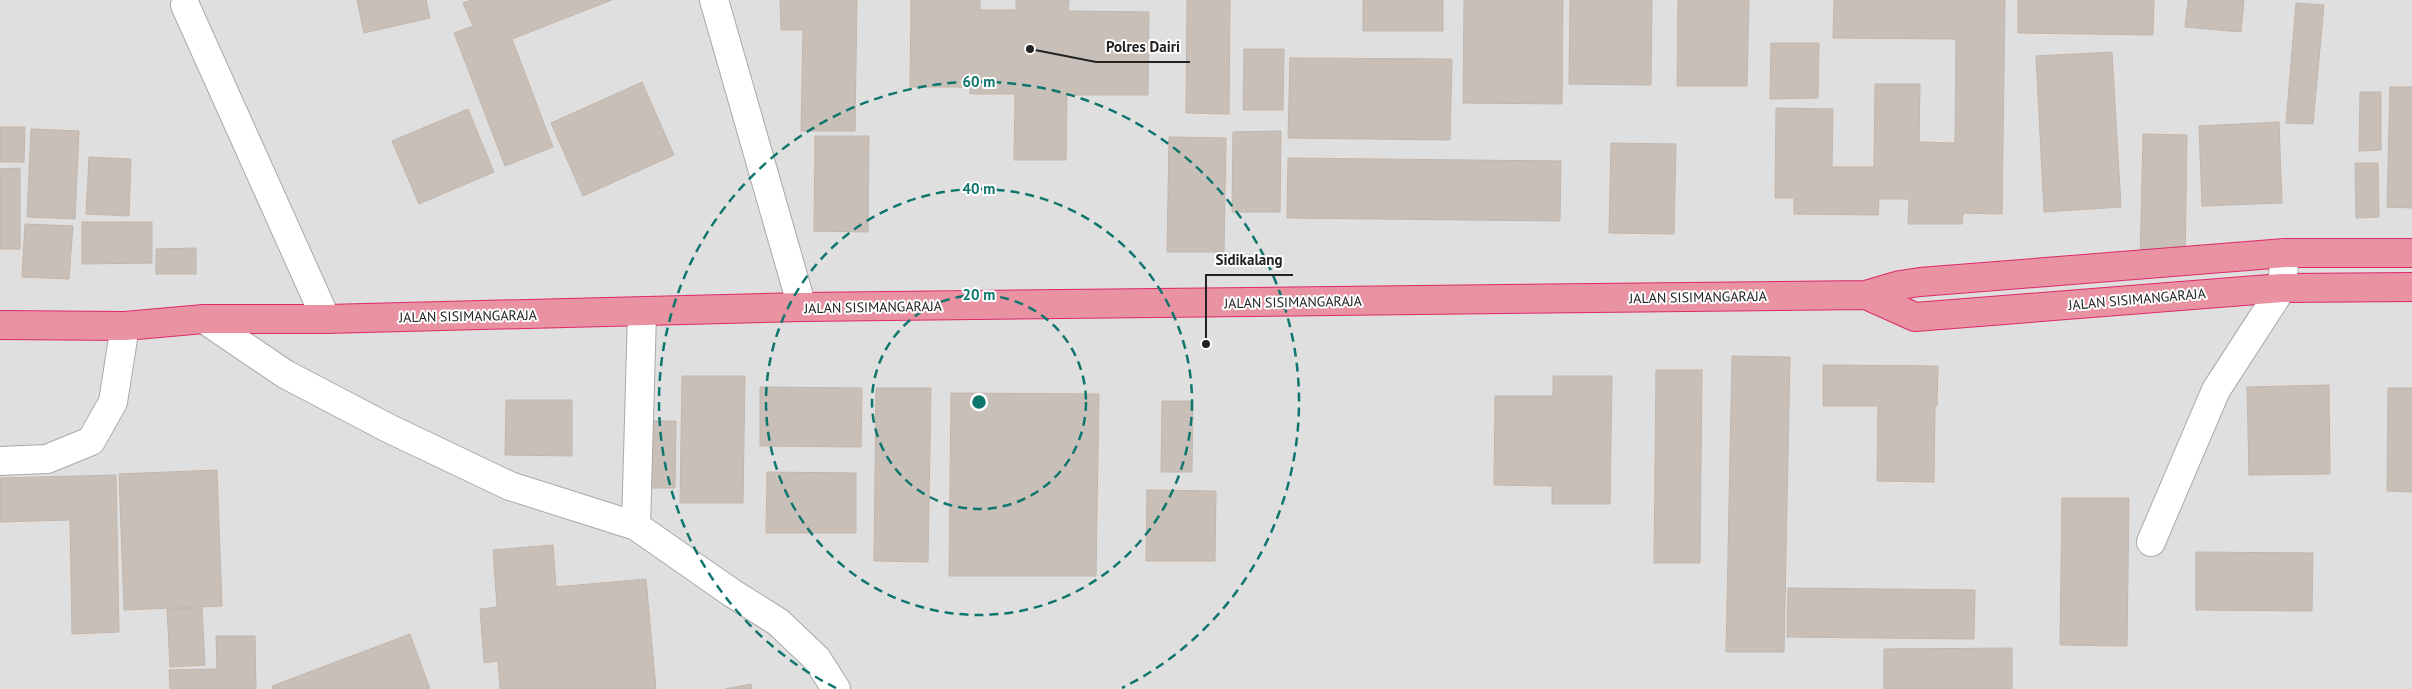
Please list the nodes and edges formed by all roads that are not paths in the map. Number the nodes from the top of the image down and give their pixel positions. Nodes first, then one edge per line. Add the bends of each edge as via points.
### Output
1 (714, 0) edge
2 (185, 6) dead end
3 (2286, 253) junction
4 (2412, 253) edge
5 (2412, 287) edge
6 (2282, 288) junction
7 (1866, 296) junction
8 (802, 307) junction
9 (642, 313) junction
10 (204, 319) junction
11 (326, 319) junction
12 (0, 325) edge
13 (124, 326) junction
14 (0, 460) edge
15 (636, 526) junction
16 (2151, 542) dead end
17 (836, 689) edge

1 - 8 street
2 - 11 street
3 - 4 highway, JALAN SISIMANGARAJA
3 - 6 street
3 - 7 highway, JALAN SISIMANGARAJA via 1900,284
5 - 6 highway, JALAN SISIMANGARAJA
6 - 7 highway, JALAN SISIMANGARAJA via 1916,317
6 - 16 street via 2216,390
7 - 8 highway, JALAN SISIMANGARAJA
8 - 9 highway, JALAN SISIMANGARAJA
9 - 11 highway, JALAN SISIMANGARAJA
9 - 15 street
10 - 11 highway, JALAN SISIMANGARAJA
10 - 13 highway, JALAN SISIMANGARAJA
10 - 15 street via 285,374 388,428 510,486
12 - 13 highway, JALAN SISIMANGARAJA
13 - 14 street via 113,402 91,441 47,459
15 - 17 street via 778,622 817,659

